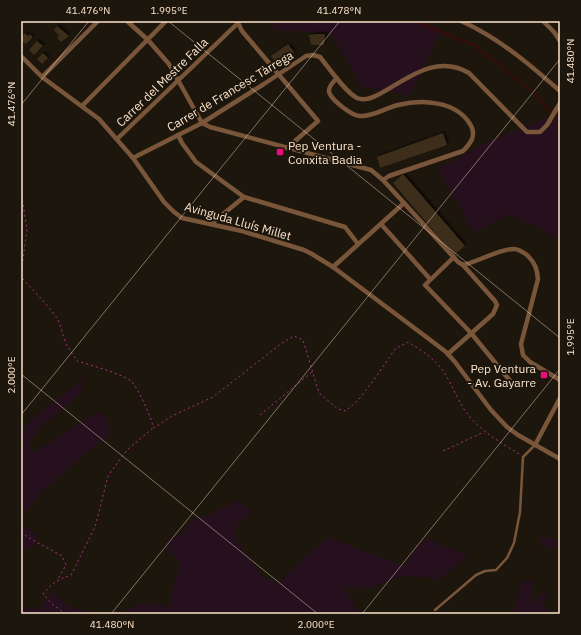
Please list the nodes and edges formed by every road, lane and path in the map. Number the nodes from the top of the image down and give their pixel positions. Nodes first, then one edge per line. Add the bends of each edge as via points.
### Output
1 (98, 21) edge
2 (127, 21) edge
3 (166, 21) edge
4 (461, 21) edge
5 (543, 21) edge
6 (237, 22) edge
7 (148, 40) junction
8 (560, 41) edge
9 (21, 56) edge
10 (278, 74) junction
11 (42, 77) junction
12 (337, 78) junction
13 (178, 82) junction
14 (560, 91) edge
15 (560, 103) edge
16 (82, 106) junction
17 (202, 123) junction
18 (178, 135) junction
19 (117, 139) junction
20 (287, 148) junction
21 (133, 158) junction
22 (383, 180) junction
23 (21, 190) edge
24 (244, 197) junction
25 (404, 203) junction
26 (211, 224) junction
27 (382, 224) junction
28 (358, 244) junction
29 (454, 257) junction
30 (463, 265) junction
31 (333, 267) junction
32 (430, 279) junction
33 (471, 333) junction
34 (448, 354) junction
35 (313, 370) junction
36 (560, 380) edge
37 (511, 382) dead end
38 (560, 398) edge
39 (260, 414) dead end
40 (154, 428) junction
41 (484, 432) junction
42 (535, 445) junction
43 (443, 451) dead end
44 (523, 457) junction
45 (560, 459) edge
46 (21, 532) edge
47 (58, 580) junction
48 (435, 610) dead end
49 (66, 614) edge

1 - 11 street
2 - 7 street
3 - 7 street
4 - 14 street via 506,46
5 - 8 street
6 - 10 street
6 - 13 street, Carrer del Mestre Falla
7 - 13 street via 169,64
7 - 16 street
9 - 11 street, Avinguda Lluís Millet
10 - 12 street, Carrer de Francesc Tàrrega via 306,56 313,55 320,57
10 - 17 street, Carrer de Francesc Tàrrega
10 - 20 street via 318,121
11 - 16 street, Avinguda Lluís Millet
12 - 15 street, Carrer de Francesc Tàrrega via 352,95 368,100 415,73 450,65 469,73 527,132 534,133 540,132 547,125
12 - 22 street via 329,88 331,98 358,116 368,116 398,105 413,103 445,105 454,109 471,125 474,134 471,143 463,151
13 - 17 street
13 - 19 street, Carrer del Mestre Falla
16 - 19 street, Avinguda Lluís Millet via 99,119
17 - 18 street, Carrer de Francesc Tàrrega
17 - 20 street via 222,131
18 - 21 street, Carrer de Francesc Tàrrega
18 - 24 street via 196,162
19 - 21 street, Avinguda Lluís Millet
20 - 22 street via 371,170
21 - 26 street, Avinguda Lluís Millet via 174,212 182,218
22 - 25 street
23 - 40 path via 27,230 21,278 58,319 66,344 77,361 131,381 145,404
24 - 26 street
24 - 28 street via 345,227
25 - 27 street
25 - 29 street
26 - 31 street, Avinguda Lluís Millet via 304,250
27 - 28 street
27 - 32 street
28 - 31 street
29 - 30 street
29 - 32 street
30 - 33 street via 497,305 493,314
30 - 36 street via 507,249 524,252 532,260 537,268 538,278 521,344 523,354 530,362
31 - 34 street, Avinguda Lluís Millet
32 - 33 street via 425,285
33 - 34 street
33 - 37 street
34 - 42 street, Avinguda Lluís Millet via 497,417 518,435
35 - 39 path
35 - 40 path via 303,340 294,336 213,397 172,416
35 - 41 path via 319,393 338,409 346,411 359,399 395,350 408,342 435,361 467,413
38 - 42 street
40 - 47 path via 126,450 108,476 95,527 71,576
41 - 43 path
41 - 44 path
42 - 44 lane
42 - 45 street, Avinguda Lluís Millet
44 - 48 lane via 520,512 514,543 507,558 496,570 476,575
46 - 47 path via 62,556 66,565
47 - 49 path via 43,594

